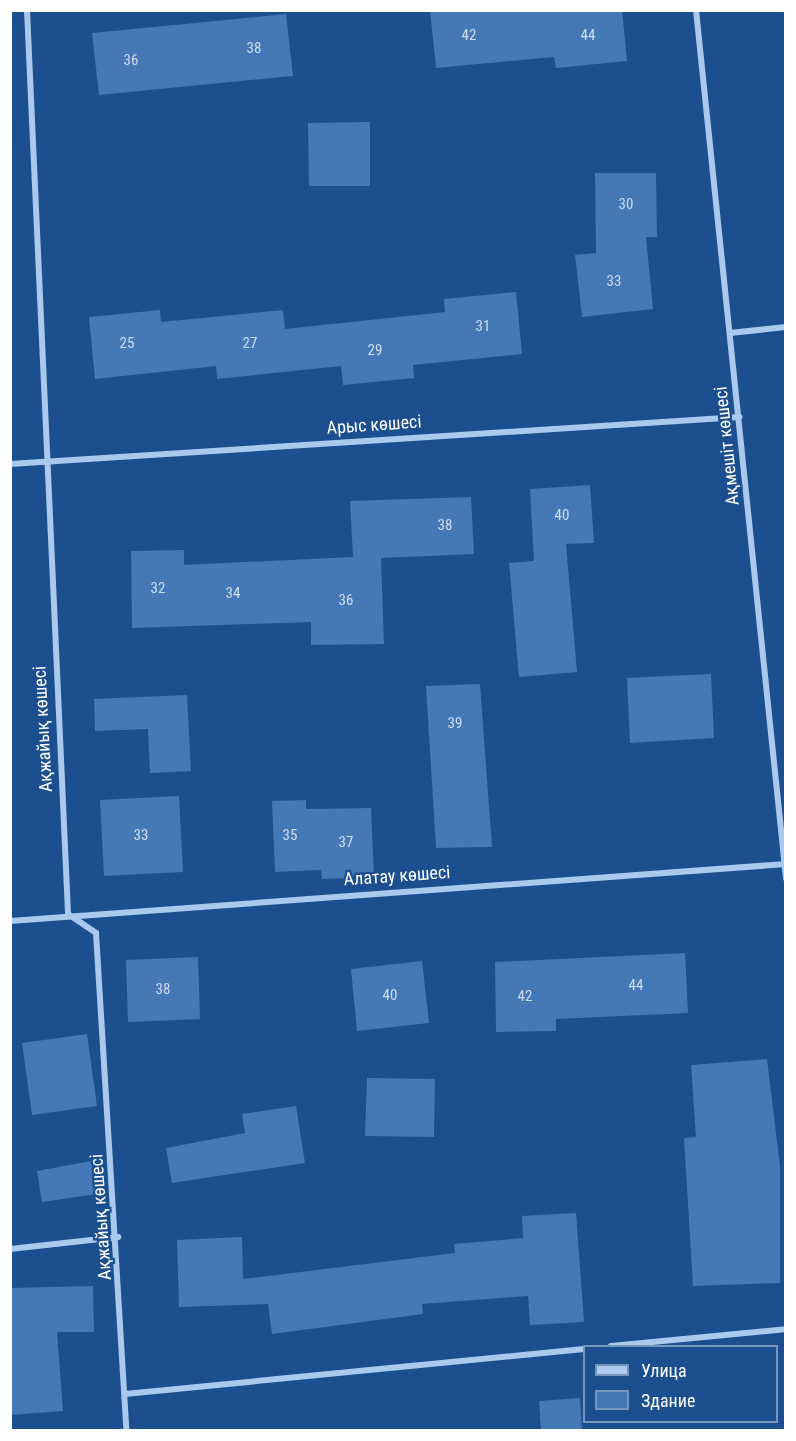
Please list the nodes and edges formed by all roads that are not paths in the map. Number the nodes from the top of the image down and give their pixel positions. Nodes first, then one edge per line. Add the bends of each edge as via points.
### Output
1 (27, 10) edge
2 (696, 10) edge
3 (786, 327) edge
4 (730, 333) junction
5 (739, 417) junction
6 (45, 461) junction
7 (10, 464) edge
8 (785, 865) edge
9 (786, 879) edge
10 (68, 914) junction
11 (10, 921) edge
12 (118, 1237) junction
13 (10, 1249) edge
14 (786, 1329) edge
15 (630, 1345) edge
16 (583, 1349) edge
17 (125, 1394) junction
18 (126, 1431) edge

1 - 6 street, Ақжайық көшесі
2 - 4 street, Ақмешіт көшесі
3 - 4 street
4 - 5 street, Ақмешіт көшесі
5 - 6 street, Арыс көшесі
5 - 8 street, Ақмешіт көшесі
6 - 7 street, Арыс көшесі
6 - 10 street, Ақжайық көшесі
8 - 9 street, Ақмешіт көшесі
8 - 10 street, Алатау көшесі
10 - 11 street, Алатау көшесі
10 - 12 street, Ақжайық көшесі via 96,933
12 - 13 street
12 - 17 street, Ақжайық көшесі
14 - 15 street
16 - 17 street
17 - 18 street, Ақжайық көшесі

